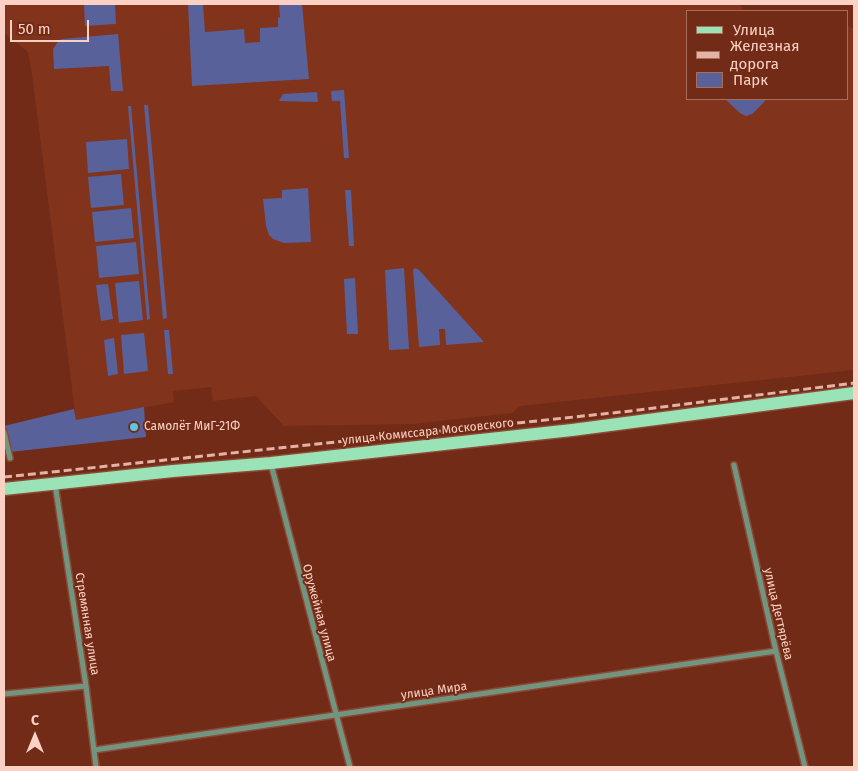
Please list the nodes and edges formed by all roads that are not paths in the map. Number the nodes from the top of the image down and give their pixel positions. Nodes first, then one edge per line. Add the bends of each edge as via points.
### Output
1 (854, 393) edge
2 (4, 432) edge
3 (10, 458) dead end
4 (271, 463) junction
5 (734, 465) dead end
6 (55, 484) junction
7 (4, 489) edge
8 (776, 650) junction
9 (86, 686) junction
10 (4, 694) edge
11 (336, 715) junction
12 (94, 750) junction
13 (96, 767) edge
14 (350, 767) edge
15 (805, 767) edge

1 - 4 main road, улица Комиссара Московского via 562,431
2 - 3 street
4 - 6 main road, улица Комиссара Московского
4 - 11 street, Оружейная улица
5 - 8 street, улица Дегтярёва
6 - 7 main road, улица Комиссара Московского
6 - 9 street, Стремянная улица
8 - 11 street, улица Мира
8 - 15 street, улица Дегтярёва
9 - 10 street
9 - 12 street, Стремянная улица
11 - 12 street, улица Мира
11 - 14 street, Оружейная улица
12 - 13 street, Стремянная улица

